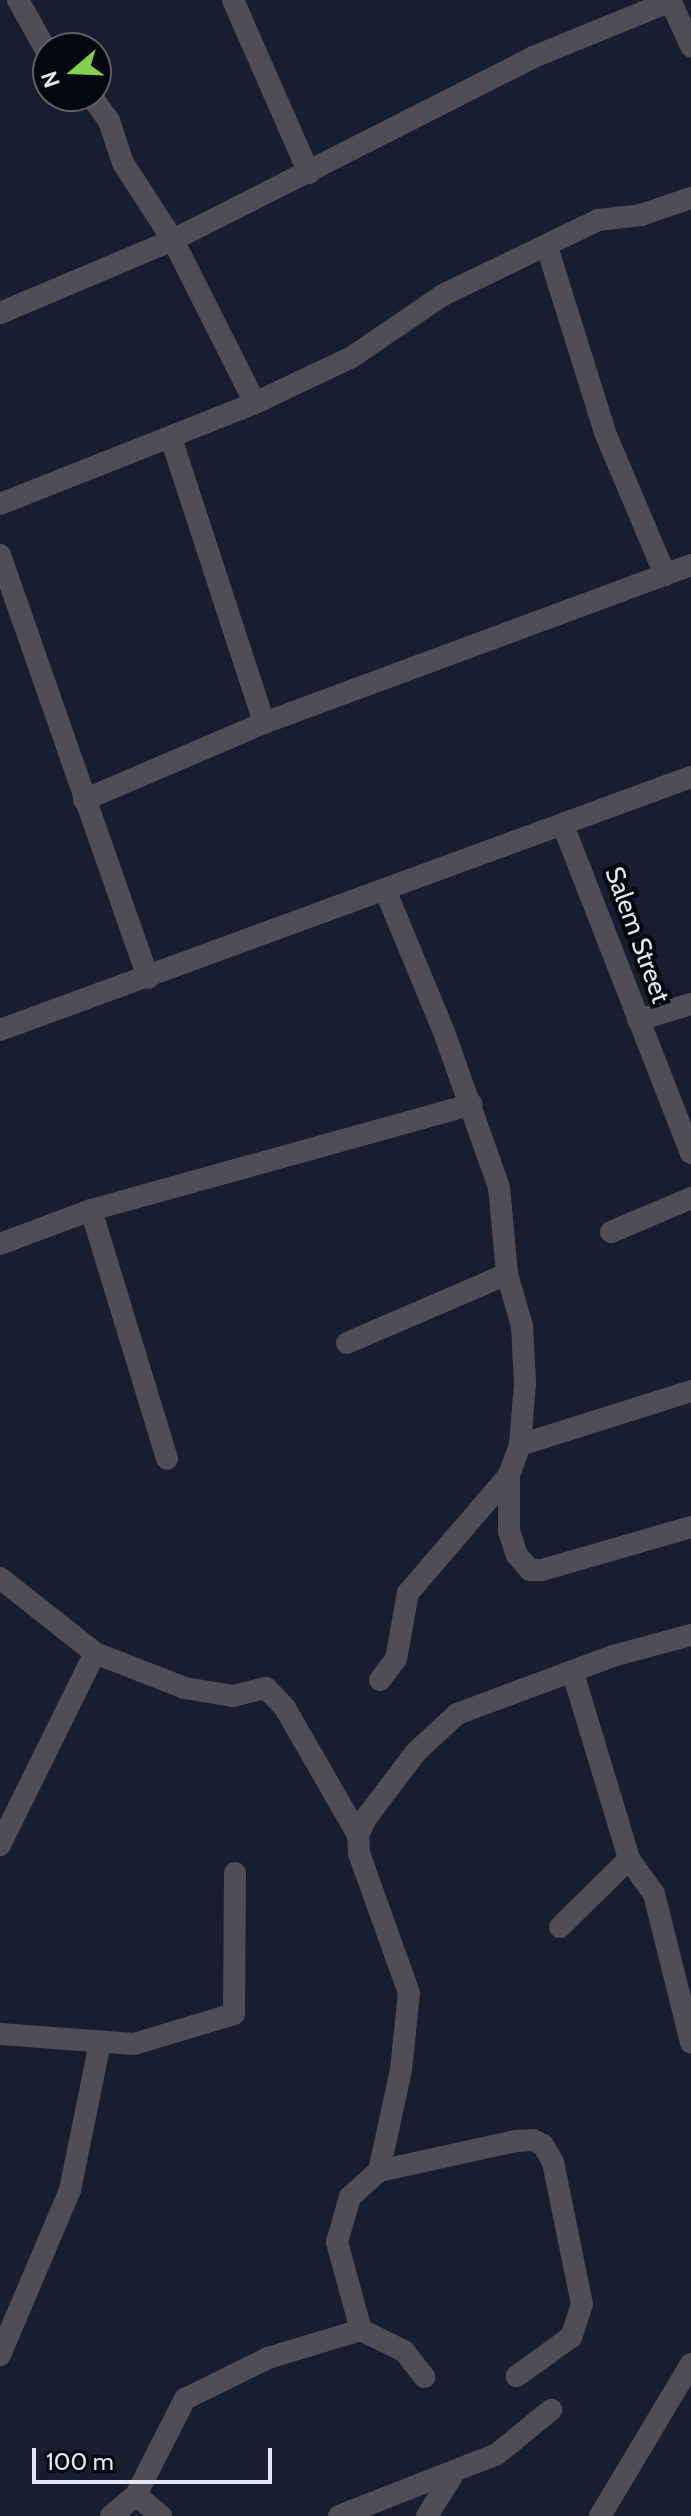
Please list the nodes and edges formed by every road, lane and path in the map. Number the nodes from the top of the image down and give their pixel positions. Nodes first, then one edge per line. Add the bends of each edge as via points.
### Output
1 (18, 0) edge
2 (233, 0) edge
3 (671, 0) edge
4 (36, 32) edge
5 (691, 46) edge
6 (103, 112) edge
7 (309, 173) junction
8 (691, 199) edge
9 (173, 240) junction
10 (547, 247) junction
11 (0, 313) edge
12 (255, 403) junction
13 (171, 438) junction
14 (0, 504) edge
15 (0, 555) edge
16 (691, 565) edge
17 (665, 575) junction
18 (264, 723) junction
19 (691, 777) edge
20 (84, 800) junction
21 (563, 825) junction
22 (386, 892) junction
23 (148, 978) junction
24 (691, 1004) edge
25 (638, 1020) junction
26 (0, 1030) edge
27 (472, 1104) junction
28 (691, 1153) edge
29 (691, 1198) edge
30 (91, 1210) junction
31 (611, 1232) dead end
32 (0, 1244) edge
33 (507, 1274) junction
34 (347, 1343) dead end
35 (691, 1391) edge
36 (520, 1445) junction
37 (167, 1459) dead end
38 (509, 1475) junction
39 (691, 1527) edge
40 (0, 1578) edge
41 (691, 1635) edge
42 (95, 1653) junction
43 (573, 1673) junction
44 (380, 1680) dead end
45 (358, 1835) junction
46 (0, 1845) edge
47 (629, 1859) junction
48 (235, 1873) dead end
49 (560, 1927) dead end
50 (0, 2034) edge
51 (691, 2042) edge
52 (100, 2043) junction
53 (379, 2171) junction
54 (361, 2330) junction
55 (0, 2355) edge
56 (691, 2364) edge
57 (517, 2376) dead end
58 (424, 2377) dead end
59 (551, 2410) dead end
60 (452, 2476) junction
61 (136, 2495) junction
62 (111, 2516) edge
63 (161, 2516) edge
64 (339, 2516) edge
65 (427, 2516) edge
66 (600, 2516) edge

1 - 4 street
2 - 7 street
3 - 5 street
3 - 7 street via 531,58
6 - 9 street via 123,163
7 - 9 street
8 - 10 street via 641,215 598,220
9 - 11 street
9 - 12 street
10 - 12 street via 443,295 352,357
10 - 17 street via 606,435
12 - 13 street
13 - 14 street
13 - 18 street
15 - 20 street
16 - 17 street
17 - 18 street
18 - 20 street
19 - 21 street
20 - 23 street
21 - 22 street
21 - 25 street, Salem Street
22 - 23 street
22 - 27 street
23 - 26 street
24 - 25 street
25 - 28 street, Salem Street
27 - 30 street
27 - 33 street via 499,1187
29 - 31 street
30 - 32 street
30 - 37 street
33 - 34 street
33 - 36 street via 522,1326
35 - 36 street
36 - 38 street
38 - 39 street via 509,1531 517,1555 530,1570 604,1556
38 - 44 street via 408,1593 396,1659
40 - 42 street
41 - 43 street
42 - 45 street via 185,1688 233,1696 266,1688 285,1708
42 - 46 street
43 - 45 street via 457,1714 416,1752
43 - 47 street
45 - 53 street via 359,1853 409,1993 401,2070
47 - 49 street
47 - 51 street via 654,1894
48 - 52 street via 234,2014 134,2044
50 - 52 street
52 - 55 street via 70,2190
53 - 54 street via 350,2197 337,2242
53 - 57 street via 515,2141 543,2145 553,2162 582,2304 571,2337
54 - 58 street via 404,2351
54 - 61 street via 268,2358 194,2391
56 - 66 street
59 - 60 street via 497,2454
60 - 64 street
60 - 65 street
61 - 62 street
61 - 63 street

